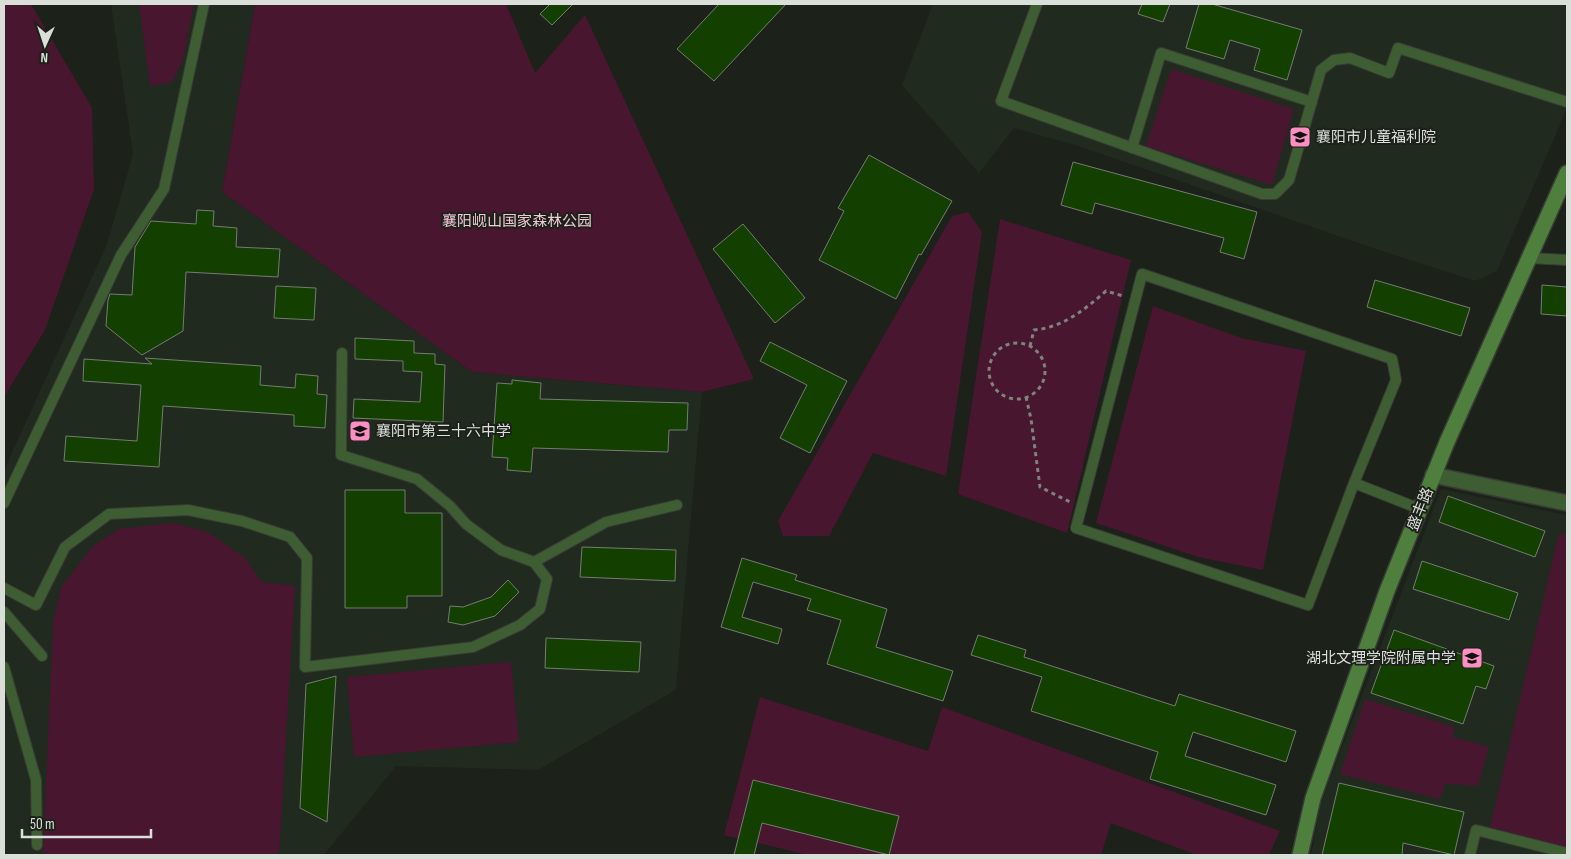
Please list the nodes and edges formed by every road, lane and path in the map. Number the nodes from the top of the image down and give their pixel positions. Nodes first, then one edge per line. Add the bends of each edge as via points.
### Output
1 (204, 4) edge
2 (1038, 4) edge
3 (1312, 102) junction
4 (1567, 102) edge
5 (1132, 148) junction
6 (1567, 173) edge
7 (1529, 258) junction
8 (1567, 260) edge
9 (1136, 300) junction
10 (1030, 346) junction
11 (342, 353) dead end
12 (1026, 397) junction
13 (1433, 475) junction
14 (1354, 483) junction
15 (4, 503) edge
16 (1567, 503) edge
17 (677, 505) dead end
18 (1082, 508) junction
19 (1420, 509) junction
20 (534, 562) junction
21 (4, 588) edge
22 (4, 612) edge
23 (42, 656) dead end
24 (4, 667) edge
25 (37, 845) dead end
26 (1567, 853) edge
27 (1300, 855) edge
28 (1470, 855) edge

1 - 15 lane via 164,189 121,255
2 - 5 lane via 1000,101
3 - 4 lane via 1321,70 1334,60 1350,58 1389,73 1398,48
3 - 5 lane via 1289,180 1275,194 1262,194
3 - 5 lane via 1161,52
6 - 7 street, 盛丰路
7 - 8 lane
7 - 13 street, 盛丰路
9 - 10 path via 1106,291 1077,315 1034,330
9 - 14 lane via 1142,274 1392,358 1396,380
9 - 18 lane
10 - 12 path via 1042,357 1045,372 1039,388
10 - 12 path via 1021,343 1004,346 996,352 989,369 990,378 1000,393 1017,399
11 - 20 lane via 342,455 417,479 466,524 502,550
12 - 18 path via 1032,419 1040,487
13 - 16 street
13 - 19 street, 盛丰路
14 - 18 lane via 1308,605 1076,528
14 - 19 lane
17 - 20 lane via 606,522
19 - 27 street, 盛丰路 via 1313,798
20 - 21 lane via 546,579 540,609 520,625 473,648 305,667 307,558 290,537 242,521 188,510 109,514 66,547 36,605
22 - 23 lane
24 - 25 lane via 36,780
26 - 28 lane via 1476,830

